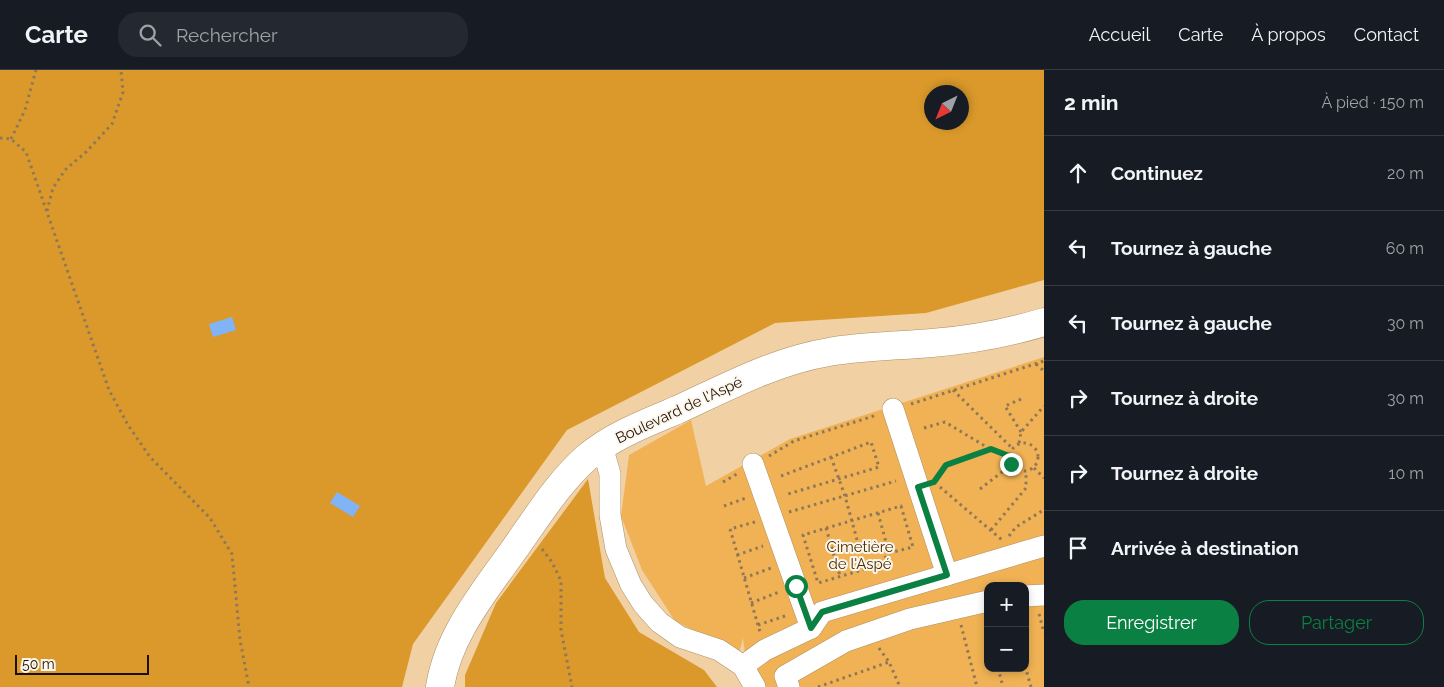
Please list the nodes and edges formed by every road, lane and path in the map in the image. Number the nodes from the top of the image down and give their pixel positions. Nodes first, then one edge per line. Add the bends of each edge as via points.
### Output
1 (36, 70) edge
2 (121, 70) edge
3 (0, 138) edge
4 (11, 139) junction
5 (47, 211) junction
6 (1044, 322) edge
7 (1036, 364) dead end
8 (1044, 371) edge
9 (953, 390) dead end
10 (1024, 398) dead end
11 (1044, 406) edge
12 (893, 409) dead end
13 (924, 428) dead end
14 (1021, 432) junction
15 (1019, 443) junction
16 (602, 446) junction
17 (1012, 448) junction
18 (991, 449) junction
19 (1009, 456) junction
20 (831, 457) junction
21 (753, 464) dead end
22 (1011, 464) junction
23 (1034, 468) junction
24 (1026, 472) junction
25 (781, 476) dead end
26 (1044, 478) edge
27 (839, 480) junction
28 (980, 489) dead end
29 (788, 494) dead end
30 (1042, 511) dead end
31 (878, 513) junction
32 (852, 520) junction
33 (826, 528) junction
34 (991, 530) junction
35 (525, 534) junction
36 (780, 539) junction
37 (1044, 546) edge
38 (889, 553) junction
39 (737, 555) dead end
40 (788, 562) junction
41 (865, 569) junction
42 (947, 575) junction
43 (840, 576) junction
44 (744, 578) dead end
45 (796, 586) junction
46 (1044, 595) edge
47 (1029, 596) edge
48 (984, 602) edge
49 (751, 603) dead end
50 (956, 608) junction
51 (808, 619) junction
52 (758, 625) dead end
53 (872, 632) junction
54 (889, 662) junction
55 (743, 666) junction
56 (999, 672) edge
57 (1026, 672) edge
58 (249, 687) edge
59 (440, 687) edge
60 (572, 687) edge
61 (755, 687) edge
62 (789, 687) edge
63 (818, 687) edge
64 (900, 687) edge
65 (977, 687) edge
66 (1003, 687) edge
67 (1030, 687) edge

1 - 4 path via 25,110
2 - 5 path via 123,92 112,124 65,170 53,188
3 - 4 path
4 - 5 path via 26,152
5 - 58 path via 109,390 150,457 210,518 232,554 240,640
6 - 16 main road, Boulevard de l'Aspé via 972,339 830,352 788,361
7 - 8 path
9 - 17 path
10 - 14 path via 1005,406
11 - 14 path
12 - 42 lane
13 - 18 path via 946,422
14 - 15 path
15 - 17 path
15 - 23 path via 1034,447 1038,461
16 - 35 main road, Boulevard de l'Aspé via 572,472
16 - 55 lane via 610,474 610,515 616,550 643,604 658,622 680,637 718,650
17 - 19 path
18 - 19 path
18 - 34 path via 946,465 934,482
19 - 22 path
20 - 25 path
20 - 27 path
20 - 27 path via 870,442 879,467
21 - 36 lane
22 - 24 path
22 - 28 path
23 - 24 path
23 - 26 path
24 - 34 path via 1026,488
27 - 29 path
27 - 32 path
30 - 34 path via 1016,527 1003,541
31 - 32 path
31 - 38 path
31 - 38 path via 901,506 913,547
32 - 33 path
32 - 41 path
33 - 43 path
33 - 43 path via 802,535 818,583
35 - 59 main road, Boulevard de l'Aspé via 473,608 447,660
35 - 60 path via 552,562 561,581 562,630
36 - 39 path
36 - 40 lane
37 - 42 lane
38 - 41 path via 879,565
40 - 44 path
40 - 45 lane
41 - 43 path
42 - 51 lane
45 - 49 path
45 - 51 lane
46 - 47 lane
48 - 50 lane
50 - 53 lane
50 - 65 path
51 - 52 path
51 - 55 lane via 804,633 765,650
53 - 54 path via 881,653
53 - 62 lane via 846,641 785,676
54 - 63 path
54 - 64 path
55 - 61 lane
56 - 66 path
57 - 67 path

